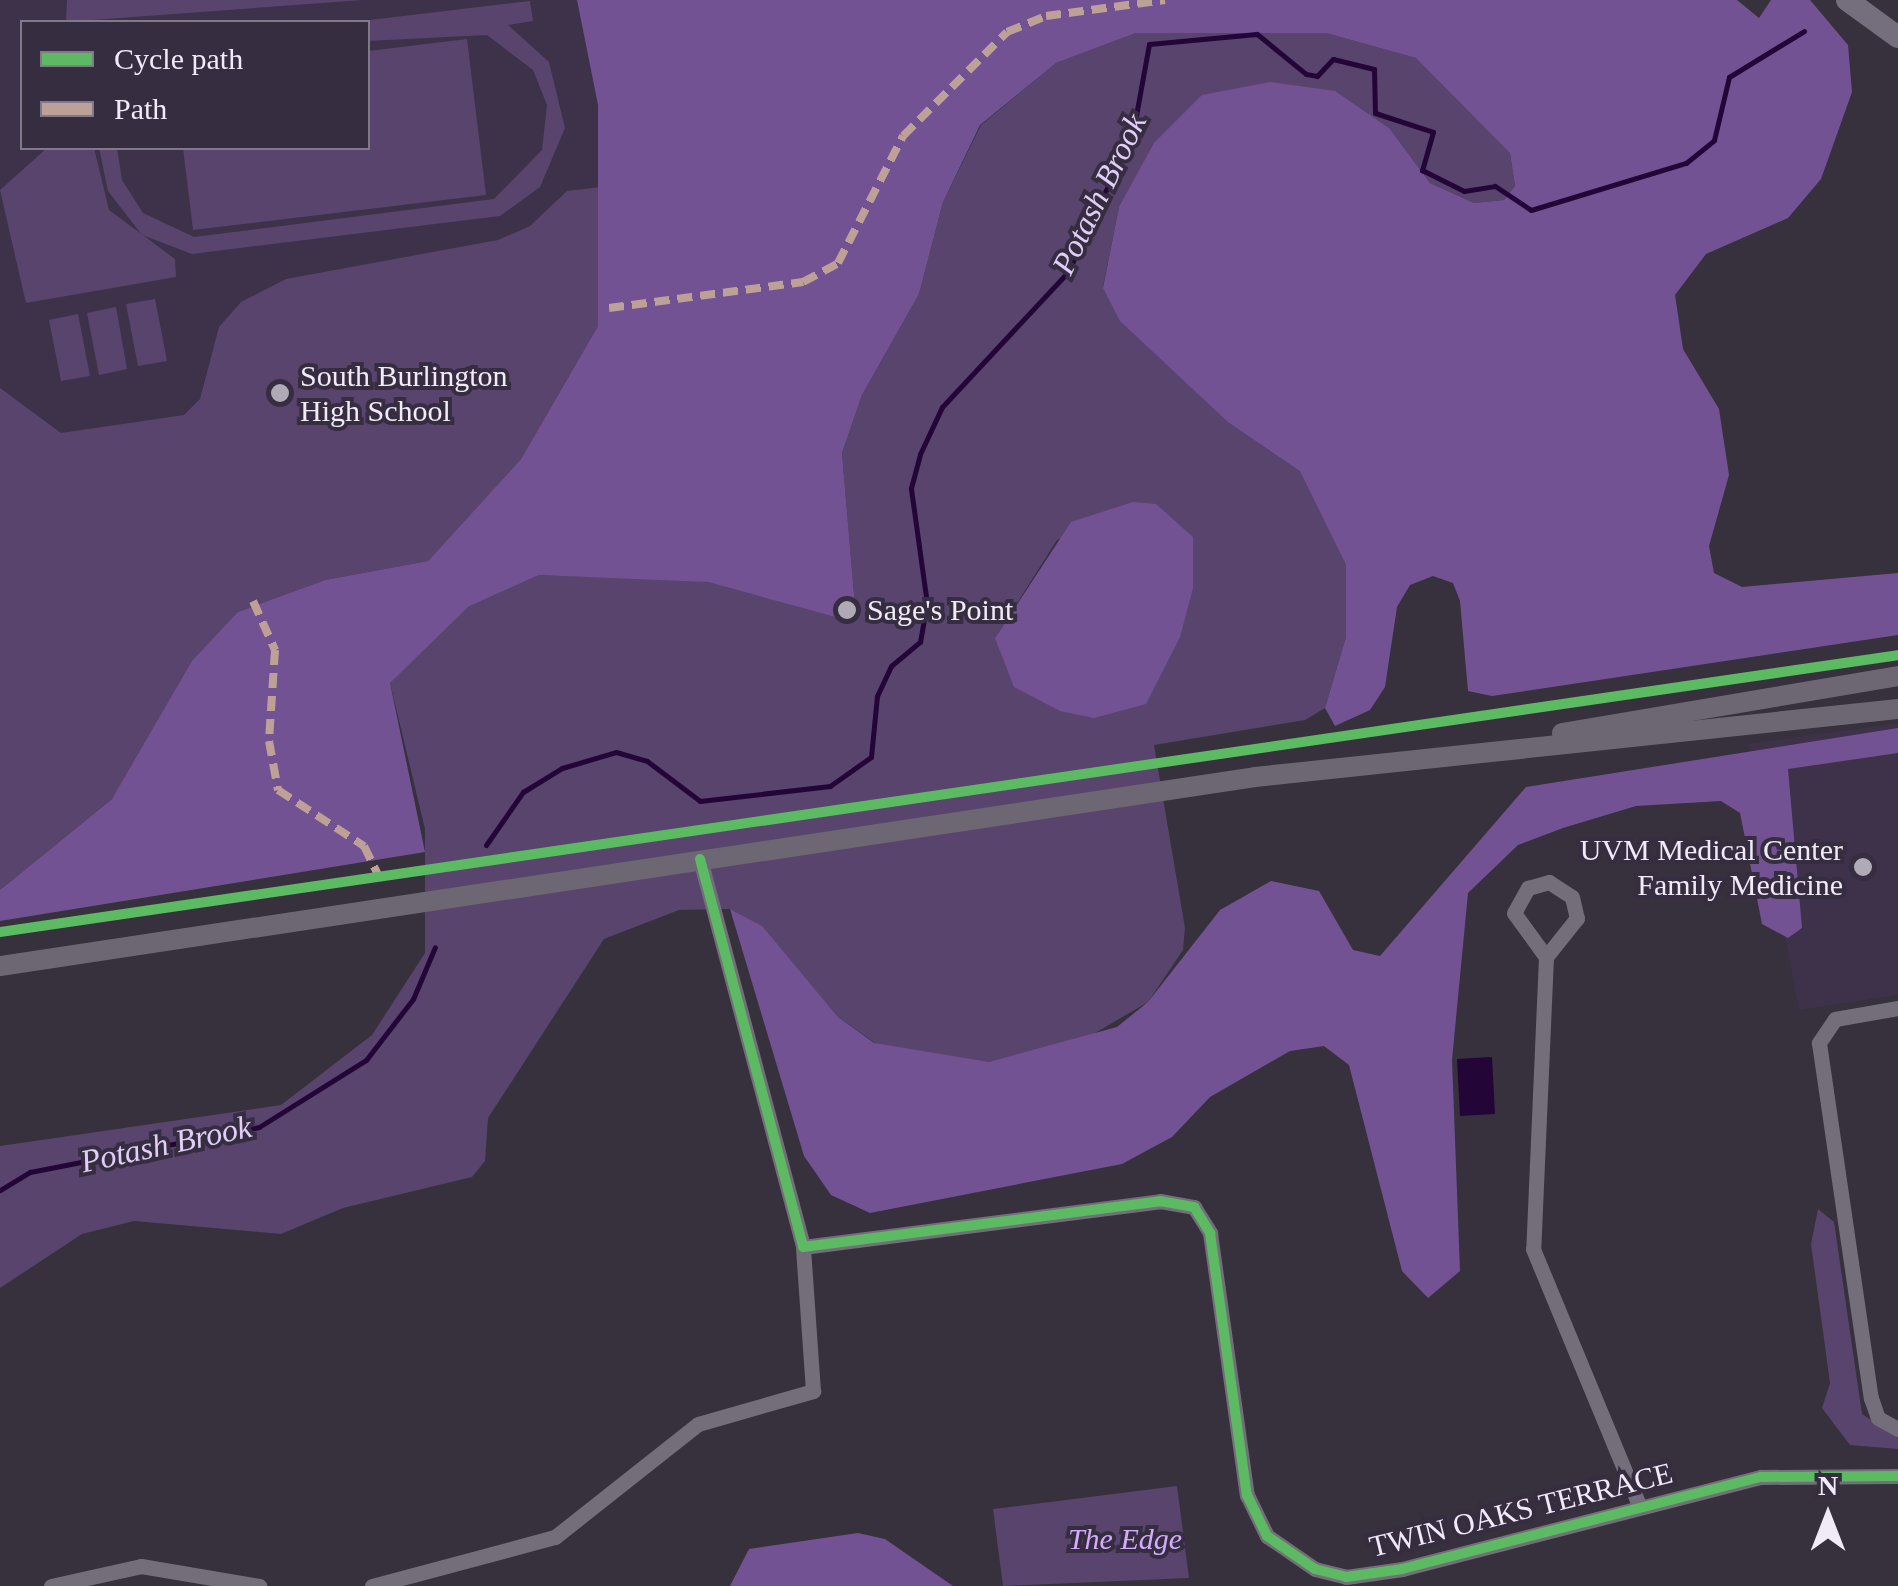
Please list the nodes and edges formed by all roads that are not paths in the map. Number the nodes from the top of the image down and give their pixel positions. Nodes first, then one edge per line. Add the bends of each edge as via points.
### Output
1 (1847, 0) edge
2 (1898, 37) edge
3 (1898, 676) edge
4 (1898, 708) edge
5 (1466, 751) junction
6 (700, 859) junction
7 (1546, 957) junction
8 (0, 966) edge
9 (1898, 1008) edge
10 (804, 1247) junction
11 (1898, 1428) edge
12 (1898, 1476) edge
13 (1640, 1507) junction
14 (51, 1586) edge
15 (259, 1586) edge
16 (372, 1586) edge

1 - 2 main road
3 - 5 main road
4 - 5 main road via 1772,728
5 - 6 main road
6 - 8 main road
6 - 10 street
7 - 7 street via 1578,918 1572,896 1549,882 1522,892 1514,912
7 - 13 street via 1533,1249
9 - 11 street via 1835,1019 1823,1028 1819,1052 1870,1398 1878,1418
10 - 13 street, TWIN OAKS TERRACE via 1160,1201 1194,1206 1210,1233 1247,1495 1287,1555 1346,1576 1374,1574
10 - 16 street via 813,1390 698,1424 555,1537
12 - 13 street, TWIN OAKS TERRACE via 1777,1474
14 - 15 street via 141,1566

